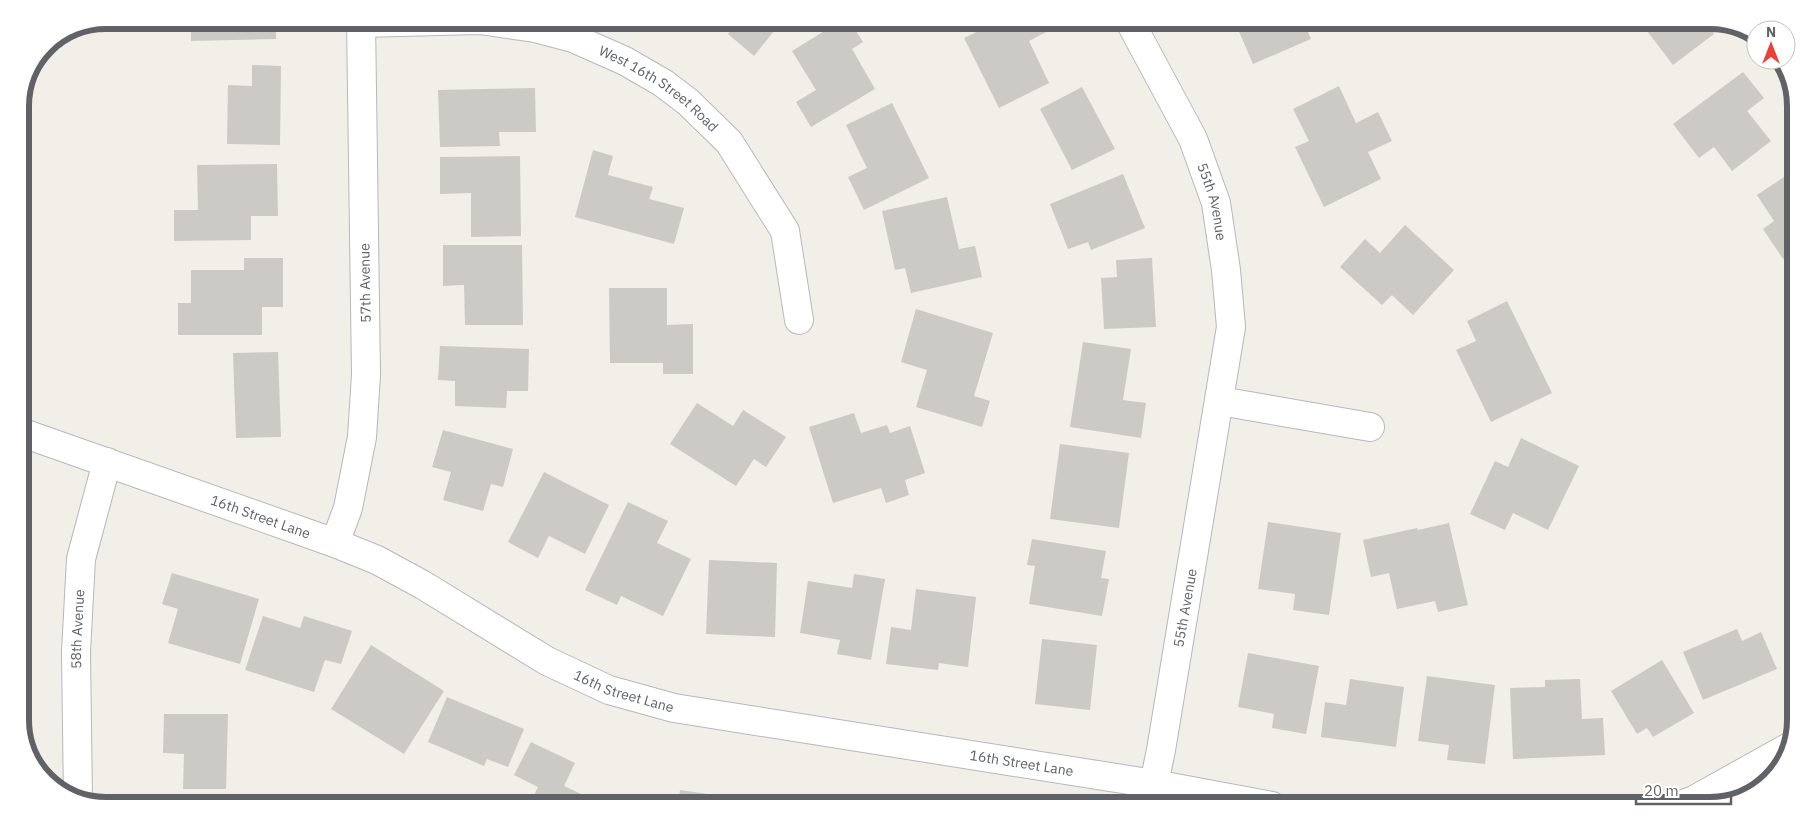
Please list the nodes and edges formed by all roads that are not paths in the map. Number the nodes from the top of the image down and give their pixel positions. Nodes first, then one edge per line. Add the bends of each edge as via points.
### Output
1 (361, 29) edge
2 (539, 29) edge
3 (1134, 29) edge
4 (799, 320) dead end
5 (1220, 401) junction
6 (1370, 427) dead end
7 (29, 435) edge
8 (107, 462) junction
9 (335, 543) junction
10 (1780, 752) edge
11 (1154, 784) junction
12 (78, 792) edge
13 (1224, 797) edge
14 (1699, 797) edge

1 - 9 street, 57th Avenue via 366,375 362,437 348,508
2 - 4 street, West 16th Street Road via 573,38 663,83 729,142 785,231
3 - 5 street, 55th Avenue via 1193,139 1216,203 1231,327
5 - 6 street
5 - 11 street, 55th Avenue
7 - 8 street, 16th Street Lane
8 - 9 street, 16th Street Lane
8 - 12 street, 58th Avenue via 81,559 76,652
9 - 11 street, 16th Street Lane via 377,560 547,661 609,690 674,708
10 - 14 street
11 - 13 street, 16th Street Lane

